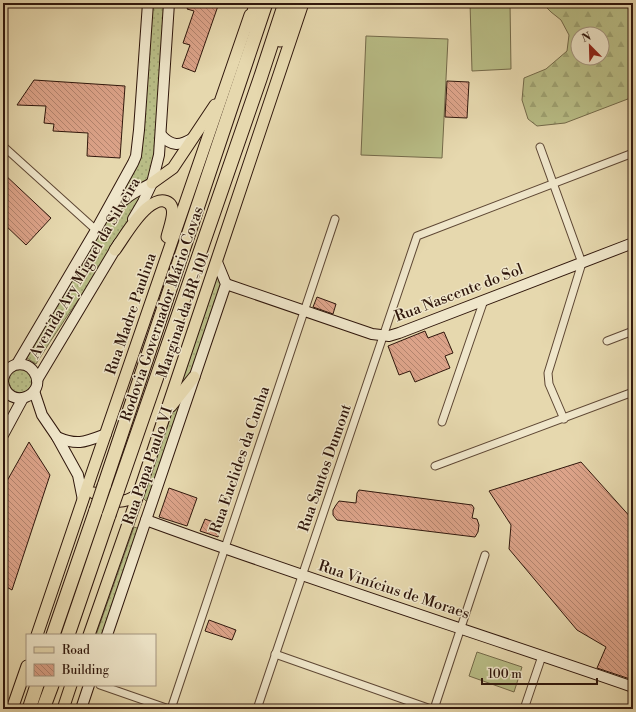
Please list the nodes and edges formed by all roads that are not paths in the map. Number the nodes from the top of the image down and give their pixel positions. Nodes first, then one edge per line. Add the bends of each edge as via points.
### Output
1 (148, 3) edge
2 (169, 3) edge
3 (255, 3) edge
4 (266, 3) edge
5 (285, 3) edge
6 (298, 3) edge
7 (303, 3) edge
8 (260, 79) junction
9 (238, 87) junction
10 (225, 91) junction
11 (161, 135) junction
12 (195, 137) junction
13 (3, 146) edge
14 (540, 148) dead end
15 (633, 153) edge
16 (152, 183) junction
17 (553, 184) junction
18 (335, 219) dead end
19 (97, 229) junction
20 (633, 243) edge
21 (115, 250) junction
22 (217, 262) junction
23 (582, 263) junction
24 (158, 282) junction
25 (226, 284) junction
26 (484, 300) junction
27 (304, 311) junction
28 (633, 331) edge
29 (383, 336) junction
30 (607, 341) dead end
31 (3, 361) edge
32 (15, 365) junction
33 (194, 377) junction
34 (37, 380) junction
35 (3, 382) edge
36 (633, 392) edge
37 (28, 396) junction
38 (166, 412) junction
39 (564, 419) junction
40 (442, 422) dead end
41 (106, 434) junction
42 (3, 435) edge
43 (57, 437) junction
44 (434, 466) dead end
45 (88, 487) junction
46 (138, 494) junction
47 (83, 500) junction
48 (130, 516) junction
49 (146, 520) junction
50 (224, 549) junction
51 (485, 555) dead end
52 (302, 576) junction
53 (461, 628) junction
54 (37, 634) edge
55 (53, 634) edge
56 (68, 634) edge
57 (89, 634) edge
58 (106, 634) edge
59 (275, 654) junction
60 (542, 656) junction
61 (26, 669) edge
62 (37, 686) edge
63 (52, 686) edge
64 (71, 686) edge
65 (89, 686) edge
66 (103, 686) edge
67 (633, 687) edge
68 (12, 709) edge
69 (28, 709) edge
70 (43, 709) edge
71 (63, 709) edge
72 (81, 709) edge
73 (170, 709) edge
74 (257, 709) edge
75 (432, 709) edge
76 (524, 709) edge

1 - 19 street, Avenida Ary Miguel da Silveira via 136,156
2 - 11 street, Avenida Ary Miguel da Silveira
3 - 9 highway
3 - 10 main road, Rua Madre Paulina
4 - 9 highway, Rodovia Governador Mário Covas
5 - 8 highway, Rodovia Governador Mário Covas
6 - 8 highway
7 - 22 main road, Marginal da BR-101
8 - 56 highway, Rodovia Governador Mário Covas, bridge
9 - 55 highway, Rodovia Governador Mário Covas, bridge
10 - 12 main road
10 - 24 main road, Rua Madre Paulina
11 - 12 street via 176,144
11 - 16 street, Avenida Ary Miguel da Silveira
12 - 16 main road via 173,168
13 - 19 street
14 - 17 street
15 - 17 street
16 - 19 street via 117,205
16 - 21 street, Avenida Ary Miguel da Silveira
17 - 23 street
17 - 29 street, Rua Santos Dumont via 417,236
18 - 27 street, Rua Euclides da Cunha
19 - 32 street, Avenida Ary Miguel da Silveira
20 - 23 street, Rua Nascente do Sol
21 - 24 main road via 148,207 162,200 167,202 172,206 172,216 158,272
21 - 34 street, Avenida Ary Miguel da Silveira
22 - 25 street
22 - 38 main road, Marginal da BR-101
23 - 26 street, Rua Nascente do Sol
23 - 39 street via 548,373 549,384
24 - 41 main road, Rua Madre Paulina
25 - 27 street, Rua Nascente do Sol
25 - 33 street, Rua Papa Paulo VI
26 - 29 street, Rua Nascente do Sol via 399,333
26 - 40 street
27 - 29 street, Rua Nascente do Sol
27 - 50 street, Rua Euclides da Cunha
28 - 30 street
29 - 52 street, Rua Santos Dumont
31 - 32 street
32 - 34 street via 28,366
32 - 35 street via 9,368
33 - 38 main road
33 - 49 street, Rua Papa Paulo VI
34 - 37 street
35 - 37 street via 9,395 18,398
36 - 39 street
37 - 42 street
37 - 43 street
38 - 46 main road, Marginal da BR-101
39 - 44 street
41 - 43 street via 77,443
41 - 45 main road, Rua Madre Paulina
43 - 47 street via 78,476
45 - 46 main road via 104,499 122,502
45 - 47 main road, Rua Madre Paulina
46 - 48 main road, Marginal da BR-101
47 - 48 main road via 89,498 103,501 117,506
47 - 54 main road, Rua Madre Paulina
48 - 57 main road, Marginal da BR-101
49 - 50 street, Rua Vinícius de Moraes
49 - 58 street, Rua Papa Paulo VI
50 - 52 street, Rua Vinícius de Moraes
50 - 73 street, Rua Euclides da Cunha
51 - 53 street
52 - 53 street, Rua Vinícius de Moraes
52 - 59 street, Rua Santos Dumont
53 - 60 street, Rua Vinícius de Moraes
53 - 75 street
59 - 74 street, Rua Santos Dumont
59 - 75 street
60 - 67 street, Rua Vinícius de Moraes
60 - 76 street
61 - 68 main road
62 - 69 highway
63 - 70 highway
64 - 71 main road
65 - 72 street
66 - 73 street

